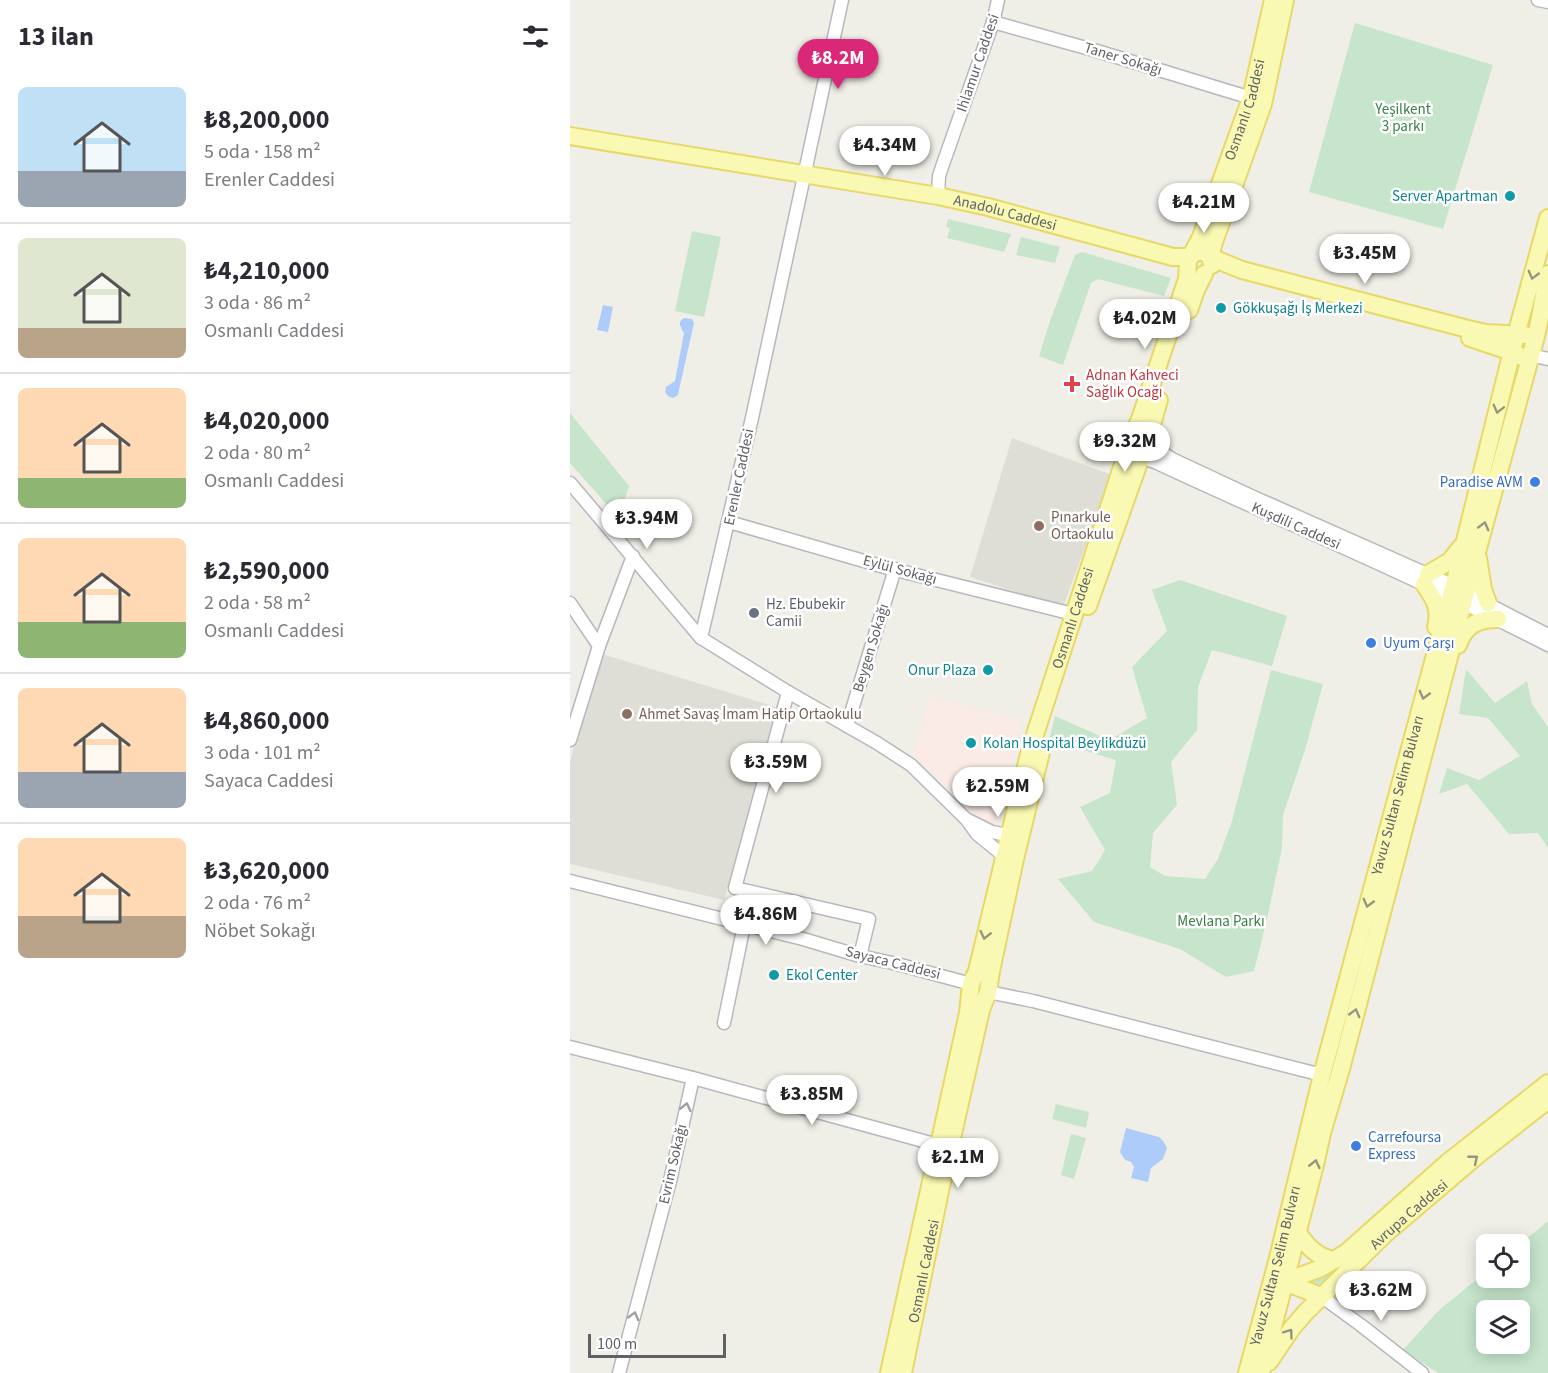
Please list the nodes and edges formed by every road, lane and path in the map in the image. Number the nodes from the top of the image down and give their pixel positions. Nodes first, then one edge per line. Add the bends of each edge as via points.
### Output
1 (842, 0) edge
2 (998, 0) edge
3 (1273, 0) edge
4 (1285, 0) edge
5 (1538, 0) edge
6 (1548, 2) edge
7 (993, 22) junction
8 (1251, 98) junction
9 (570, 136) edge
10 (570, 143) edge
11 (803, 177) junction
12 (938, 199) junction
13 (1548, 218) edge
14 (1197, 265) junction
15 (1548, 274) edge
16 (1516, 334) junction
17 (1542, 343) edge
18 (1512, 352) junction
19 (1531, 358) junction
20 (1548, 359) edge
21 (1136, 447) junction
22 (570, 483) edge
23 (729, 522) junction
24 (1470, 548) junction
25 (633, 556) junction
26 (895, 569) junction
27 (1426, 579) junction
28 (1458, 595) junction
29 (570, 603) edge
30 (1488, 603) junction
31 (1073, 614) junction
32 (1498, 620) junction
33 (1548, 635) edge
34 (702, 638) junction
35 (1548, 645) edge
36 (599, 646) junction
37 (1442, 655) junction
38 (788, 692) junction
39 (847, 726) junction
40 (570, 740) edge
41 (967, 820) junction
42 (1014, 837) junction
43 (1009, 858) junction
44 (570, 881) edge
45 (744, 925) junction
46 (860, 956) junction
47 (980, 989) junction
48 (724, 1023) dead end
49 (570, 1047) edge
50 (1332, 1072) junction
51 (693, 1078) junction
52 (1548, 1083) edge
53 (1548, 1100) edge
54 (938, 1145) junction
55 (1298, 1233) junction
56 (1336, 1260) junction
57 (1278, 1280) junction
58 (1321, 1296) junction
59 (619, 1373) edge
60 (889, 1373) edge
61 (903, 1373) edge
62 (1247, 1373) edge
63 (1262, 1373) edge
64 (1422, 1373) edge

1 - 11 street, Erenler Caddesi
2 - 7 street, Ihlamur Caddesi
3 - 8 main road, Osmanlı Caddesi
4 - 14 main road, Osmanlı Caddesi via 1263,104 1214,242
5 - 6 street
7 - 8 street, Taner Sokağı
7 - 12 street, Ihlamur Caddesi via 939,176
8 - 14 main road, Osmanlı Caddesi via 1201,237
9 - 11 main road, Anadolu Caddesi
10 - 11 main road, Anadolu Caddesi
11 - 12 main road, Anadolu Caddesi
11 - 23 street, Erenler Caddesi
12 - 14 main road, Anadolu Caddesi via 988,207
13 -> 16 main road, Yavuz Sultan Selim Bulvarı
14 - 16 main road, Anadolu Caddesi via 1242,270 1486,333
14 - 18 main road, Anadolu Caddesi
14 - 21 main road, Osmanlı Caddesi via 1193,299 1152,419
15 - 17 main road, Yavuz Sultan Selim Bulvarı via 1540,320
16 - 17 main road, Anadolu Caddesi
16 - 18 main road, Yavuz Sultan Selim Bulvarı
17 - 19 main road, Yavuz Sultan Selim Bulvarı
18 - 19 main road, Anadolu Caddesi
18 -> 24 main road, Yavuz Sultan Selim Bulvarı
19 - 20 street
24 -> 19 main road, Yavuz Sultan Selim Bulvarı
21 - 27 street, Kuşdili Caddesi via 1157,463
21 - 31 main road, Osmanlı Caddesi via 1121,469
21 - 42 main road, Osmanlı Caddesi
22 - 25 street
23 - 26 street, Eylül Sokağı
23 - 34 street, Erenler Caddesi
24 - 27 main road
24 - 28 main road, Yavuz Sultan Selim Bulvarı
24 - 30 main road
25 - 34 street
25 - 36 street
26 - 31 street, Eylül Sokağı
26 - 39 street, Beygen Sokağı
27 - 28 street, Kuşdili Caddesi
27 - 37 main road via 1438,611 1434,640
28 - 30 street
28 - 32 street
28 - 37 main road, Yavuz Sultan Selim Bulvarı
29 - 36 street
30 - 33 street
31 - 42 main road, Osmanlı Caddesi via 1030,750
32 - 35 street
32 - 37 main road via 1485,620 1466,629 1457,648
34 - 38 street
36 - 40 street
37 - 50 main road, Yavuz Sultan Selim Bulvarı
38 - 39 street
38 - 46 street via 735,888 869,919
39 - 41 street via 911,765
41 - 42 street
41 - 43 street via 977,834
42 - 43 main road, Osmanlı Caddesi
43 - 47 main road, Osmanlı Caddesi via 991,971
44 - 45 street, Sayaca Caddesi
45 - 46 street, Sayaca Caddesi
45 - 48 street
46 - 47 street, Sayaca Caddesi
47 - 50 street, Sayaca Caddesi
47 - 54 main road, Osmanlı Caddesi via 968,1013
47 - 61 main road, Osmanlı Caddesi via 981,1010
49 - 51 street
55 -> 50 main road, Yavuz Sultan Selim Bulvarı
50 - 57 main road, Yavuz Sultan Selim Bulvarı
51 - 54 street
59 -> 51 street, Evrim Sokağı
52 - 56 main road, Avrupa Caddesi via 1447,1163
58 -> 53 main road, Avrupa Caddesi via 1430,1195
54 - 60 main road, Osmanlı Caddesi
55 - 56 main road via 1313,1252
55 - 57 main road, Yavuz Sultan Selim Bulvarı
56 - 57 main road, Avrupa Caddesi via 1311,1273
57 - 58 main road
57 - 62 main road, Yavuz Sultan Selim Bulvarı
57 - 63 main road, Yavuz Sultan Selim Bulvarı
63 -> 58 main road, Avrupa Caddesi via 1292,1328
58 - 64 street

